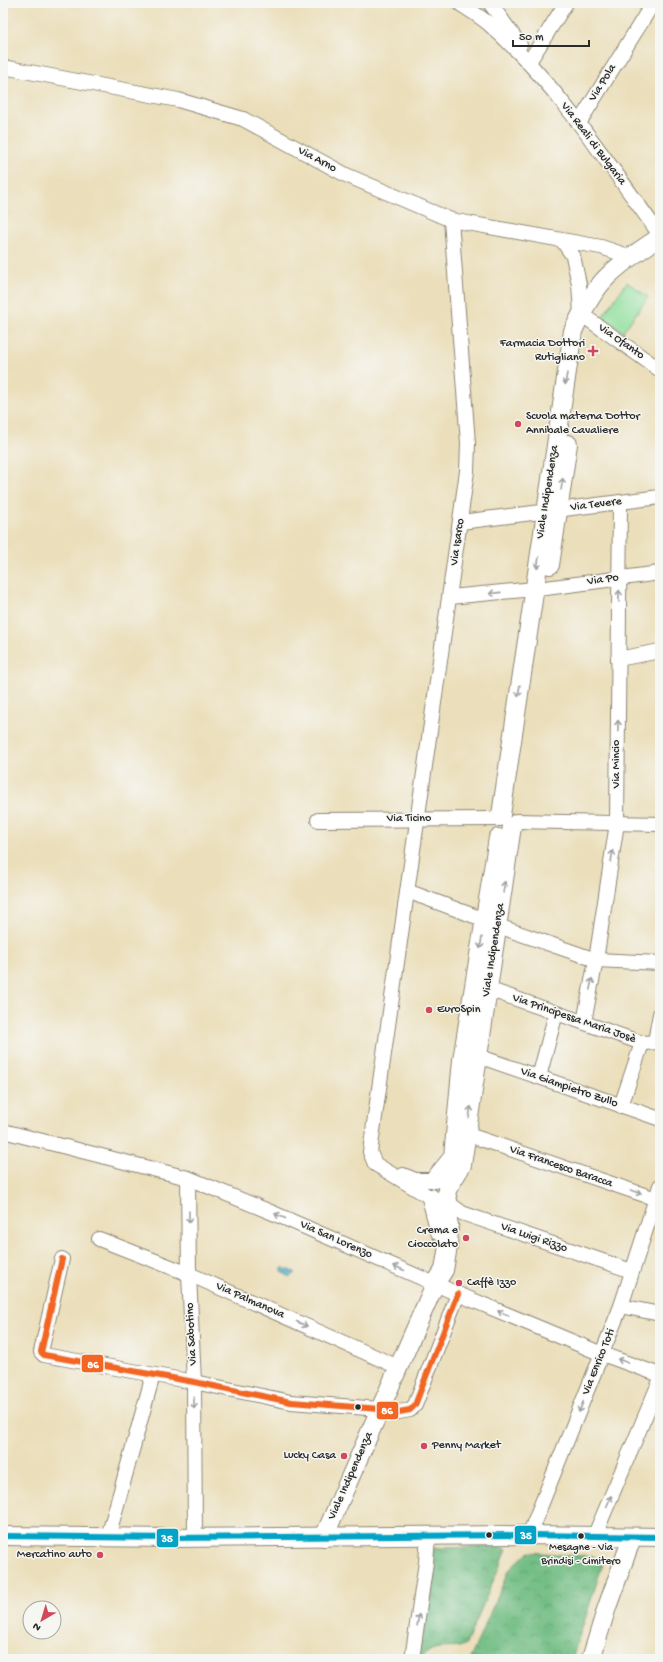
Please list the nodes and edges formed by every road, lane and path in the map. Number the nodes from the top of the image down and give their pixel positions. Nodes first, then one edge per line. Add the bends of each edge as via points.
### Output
1 (459, 3) edge
2 (490, 3) edge
3 (566, 3) edge
4 (653, 3) edge
5 (526, 59) junction
6 (3, 67) edge
7 (579, 123) junction
8 (451, 220) junction
9 (660, 236) edge
10 (562, 240) junction
11 (631, 257) junction
12 (581, 314) junction
13 (660, 370) edge
14 (658, 495) edge
15 (620, 502) junction
16 (552, 511) junction
17 (461, 522) junction
18 (660, 573) edge
19 (619, 577) junction
20 (540, 589) junction
21 (450, 597) junction
22 (660, 651) edge
23 (618, 658) junction
24 (417, 819) junction
25 (507, 819) junction
26 (318, 820) dead end
27 (617, 823) junction
28 (660, 824) edge
29 (407, 891) junction
30 (491, 923) junction
31 (596, 960) junction
32 (660, 963) edge
33 (488, 989) junction
34 (556, 1013) junction
35 (660, 1014) edge
36 (584, 1022) junction
37 (652, 1042) edge
38 (478, 1056) junction
39 (539, 1077) junction
40 (621, 1106) junction
41 (660, 1119) edge
42 (3, 1131) edge
43 (466, 1134) junction
44 (188, 1178) junction
45 (438, 1190) junction
46 (658, 1192) edge
47 (99, 1239) dead end
48 (62, 1259) dead end
49 (632, 1271) junction
50 (189, 1274) junction
51 (435, 1284) junction
52 (458, 1294) junction
53 (621, 1306) junction
54 (660, 1314) edge
55 (602, 1354) junction
56 (398, 1367) junction
57 (153, 1374) junction
58 (660, 1375) edge
59 (660, 1381) edge
60 (194, 1382) junction
61 (380, 1409) junction
62 (530, 1535) junction
63 (3, 1536) edge
64 (428, 1536) junction
65 (108, 1537) junction
66 (324, 1537) junction
67 (594, 1537) junction
68 (660, 1537) edge
69 (195, 1538) junction
70 (632, 1538) junction
71 (412, 1659) edge
72 (591, 1659) edge

1 - 5 street, Via Reali di Bulgaria via 488,24
2 - 5 street, Via Reali di Bulgaria via 520,45
3 - 5 street
4 - 7 street, Via Pola
5 - 7 street, Via Reali di Bulgaria
6 - 8 street, Via Arno via 178,100 243,119 346,175
7 - 9 street, Via Reali di Bulgaria
8 - 10 street, Via Arno
8 - 17 street, Via Isarco via 468,443 468,471
9 - 11 main road, Viale Indipendenza
10 - 11 street, Via Arno via 601,246
10 - 12 street via 573,256 579,284
11 - 12 main road, Viale Indipendenza via 607,277
12 - 13 street, Via Ofanto
12 - 16 main road, Viale Indipendenza via 573,331
14 - 15 street, Via Tevere
15 - 16 street, Via Tevere
15 - 19 street, Via Mincio
16 - 17 street, Via Tevere
16 - 20 main road, Viale Indipendenza
17 - 21 street, Via Isarco
18 - 19 street, Via Po
19 - 20 street, Via Po
23 -> 19 street, Via Mincio
20 -> 21 street, Via Po
20 - 25 main road, Viale Indipendenza
21 - 24 street, Via Isarco
22 - 23 street
27 -> 23 street, Via Mincio
24 - 25 street, Via Ticino
24 - 26 street, Via Ticino
24 - 29 street, Via Isarco
25 - 27 street, Via Ticino
25 - 30 main road, Viale Indipendenza
27 - 28 street, Via Ticino
31 -> 27 street, Via Mincio
29 - 30 street
29 - 45 street, Via Isarco via 370,1152 376,1164 385,1170
30 - 31 street
30 - 33 main road, Viale Indipendenza
30 -> 45 main road, Viale Indipendenza via 462,1060 453,1157
31 - 32 street
36 -> 31 street, Via Mincio
33 - 34 street, Via Principessa Maria Josè
33 - 38 main road, Viale Indipendenza
34 - 36 street, Via Principessa Maria Josè
34 - 39 street
35 - 37 street
36 - 37 street, Via Principessa Maria Josè
37 - 40 street
38 - 39 street, Via Giampietro Zullo
43 -> 38 main road, Viale Indipendenza
39 - 40 street, Via Giampietro Zullo
40 - 41 street, Via Giampietro Zullo
42 - 44 street, Via San Lorenzo
43 - 45 main road, Viale Indipendenza via 462,1165
43 -> 46 street, Via Francesco Baracca
44 -> 50 street, Via Sabotino
51 -> 44 street, Via San Lorenzo
45 - 49 street, Via Luigi Rizzo via 462,1213
45 - 51 main road, Viale Indipendenza via 450,1226 444,1270
46 - 49 street, Via Enrico Toti
47 - 50 street, Via Palmanova
48 - 57 street via 41,1352 44,1355
49 - 53 street, Via Enrico Toti
50 -> 56 street, Via Palmanova
50 - 60 street, Via Sabotino
51 - 52 street, Via San Lorenzo
51 - 56 main road, Viale Indipendenza
55 -> 52 street, Via San Lorenzo
52 - 61 street via 415,1405 410,1410 399,1412
53 - 54 street
53 - 55 street, Via Enrico Toti
58 -> 55 street, Via San Lorenzo
55 -> 62 street, Via Enrico Toti
56 - 61 main road, Viale Indipendenza
57 - 60 street
57 - 65 street
67 -> 59 street
60 - 61 street via 291,1402
60 -> 69 street, Via Sabotino
61 - 66 main road, Viale Indipendenza
62 - 64 main road
62 - 67 main road
63 - 65 main road
64 - 66 main road
71 -> 64 street
65 - 69 main road
66 - 69 main road
67 - 70 main road
68 - 70 main road
70 - 72 main road

